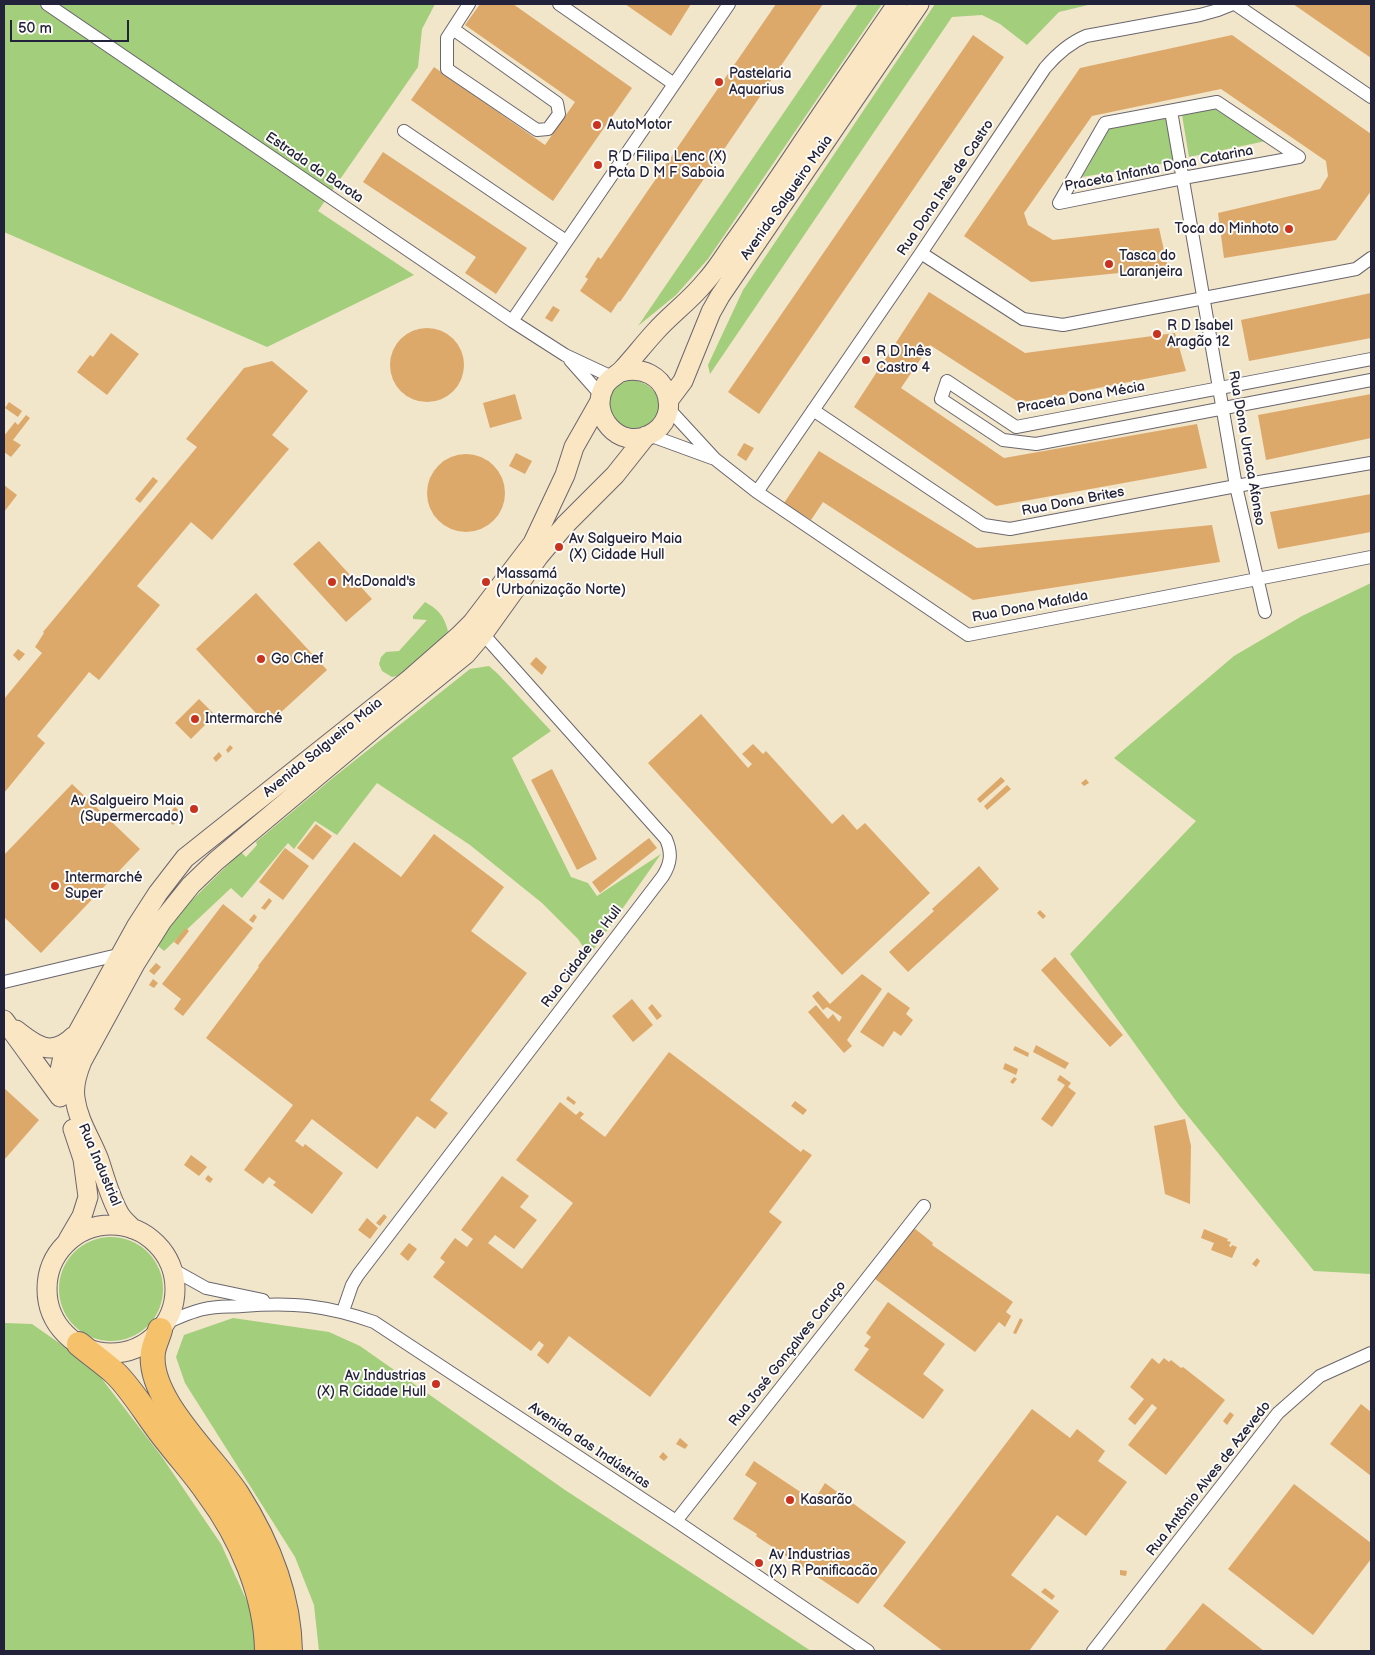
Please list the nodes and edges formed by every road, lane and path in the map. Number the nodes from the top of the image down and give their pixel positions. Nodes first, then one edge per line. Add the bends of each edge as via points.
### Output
1 (47, 4) edge
2 (469, 4) edge
3 (559, 4) edge
4 (729, 4) edge
5 (897, 4) edge
6 (920, 4) edge
7 (1234, 4) edge
8 (453, 29) junction
9 (674, 84) junction
10 (1371, 97) edge
11 (1171, 111) junction
12 (404, 131) dead end
13 (1183, 178) junction
14 (566, 241) junction
15 (921, 253) junction
16 (1371, 258) edge
17 (1203, 297) junction
18 (512, 321) junction
19 (565, 355) junction
20 (1371, 359) edge
21 (616, 374) junction
22 (1371, 380) edge
23 (1220, 388) junction
24 (600, 399) junction
25 (668, 404) junction
26 (1223, 409) junction
27 (813, 410) junction
28 (647, 436) junction
29 (715, 459) junction
30 (1371, 463) edge
31 (1236, 486) junction
32 (757, 492) junction
33 (1371, 557) edge
34 (1256, 578) junction
35 (1265, 612) dead end
36 (483, 634) junction
37 (122, 954) junction
38 (4, 982) edge
39 (4, 1020) edge
40 (78, 1031) junction
41 (67, 1097) junction
42 (924, 1206) dead end
43 (133, 1229) junction
44 (66, 1243) junction
45 (172, 1269) junction
46 (278, 1304) junction
47 (344, 1311) junction
48 (162, 1327) junction
49 (79, 1344) junction
50 (1371, 1353) edge
51 (676, 1521) junction
52 (266, 1651) edge
53 (290, 1651) edge
54 (868, 1651) edge
55 (1093, 1651) edge

1 - 18 street, Estrada da Barota
2 - 8 street
3 - 9 street
4 - 9 street
5 - 21 street, Avenida Salgueiro Maia via 706,282
6 - 25 street, Avenida Salgueiro Maia via 720,296 683,382
7 - 10 street
7 - 15 street, Rua Dona Inês de Castro via 1200,14 1086,36 1058,52
8 - 8 street via 447,38 447,69 538,130 548,129 559,114 557,103
9 - 14 street
11 - 13 street, Rua Dona Urraca Afonso
11 - 13 street, Praceta Infanta Dona Catarina via 1218,102 1299,157
11 - 13 street, Praceta Infanta Dona Catarina via 1105,123 1059,204
12 - 14 street
13 - 17 street, Rua Dona Urraca Afonso
14 - 18 street
15 - 17 street via 1023,319 1063,325
15 - 27 street, Rua Dona Inês de Castro
16 - 17 street via 1356,269
17 - 23 street, Rua Dona Urraca Afonso
18 - 19 street, Estrada da Barota
19 - 21 street, Estrada da Barota
19 - 24 street, Estrada da Barota
20 - 23 street
21 - 24 street, Avenida Salgueiro Maia via 605,385
21 - 25 street via 636,370 652,374 666,390
22 - 26 street
23 - 26 street, Rua Dona Urraca Afonso
23 - 26 street, Praceta Dona Mécia via 1016,427 947,381 941,399 1003,440 1036,444
24 - 28 street via 604,421 618,434 627,438
24 - 37 street, Avenida Salgueiro Maia via 574,447 565,475 533,543 472,623 410,679 186,858 158,893
25 - 28 street, Avenida Salgueiro Maia via 662,424
25 - 29 street, Rua Dona Mafalda
26 - 31 street, Rua Dona Urraca Afonso
27 - 31 street, Rua Dona Brites via 984,525 1010,529
27 - 32 street, Rua Dona Inês de Castro
28 - 29 street, Rua Dona Mafalda
28 - 36 street, Avenida Salgueiro Maia via 539,556
29 - 32 street, Rua Dona Mafalda
30 - 31 street, Rua Dona Brites
31 - 34 street, Rua Dona Urraca Afonso
32 - 34 street, Rua Dona Mafalda via 968,635
33 - 34 street, Rua Dona Mafalda
34 - 35 street, Rua Dona Urraca Afonso
36 - 41 street, Avenida Salgueiro Maia via 466,654 191,885 144,950 82,1060
36 - 47 street, Rua Cidade de Hull via 666,839 671,858 663,876 362,1269 352,1285
37 - 38 street
37 - 40 street, Avenida Salgueiro Maia
39 - 40 street, Rua Industrial via 29,1040 46,1048 67,1042
39 - 41 street, Rua Industrial
40 - 41 street, Avenida Salgueiro Maia via 62,1061 58,1080
41 - 43 street, Rua Industrial via 98,1158 121,1216
41 - 44 street, Rua Industrial via 83,1159 88,1197 82,1216
42 - 51 street, Rua José Gonçalves Caruço
43 - 44 street via 119,1225 90,1228
43 - 45 street via 156,1243
44 - 49 street via 51,1266 47,1291 49,1304 60,1327
45 - 46 street, Avenida das Indústrias via 206,1288
45 - 48 street via 174,1297 171,1312
46 - 47 street, Avenida das Indústrias
46 - 48 street, Avenida das Indústrias via 205,1309 186,1314
47 - 51 street, Avenida das Indústrias via 395,1334
48 - 49 street via 140,1346 122,1352 91,1350
48 - 53 highway via 153,1352 157,1384 183,1425 236,1492 266,1548 286,1613
49 - 52 highway via 116,1374 208,1492 227,1522 243,1551 254,1583
50 - 55 street, Rua Antônio Alves de Azevedo via 1320,1376 1278,1413
51 - 54 street, Avenida das Indústrias

